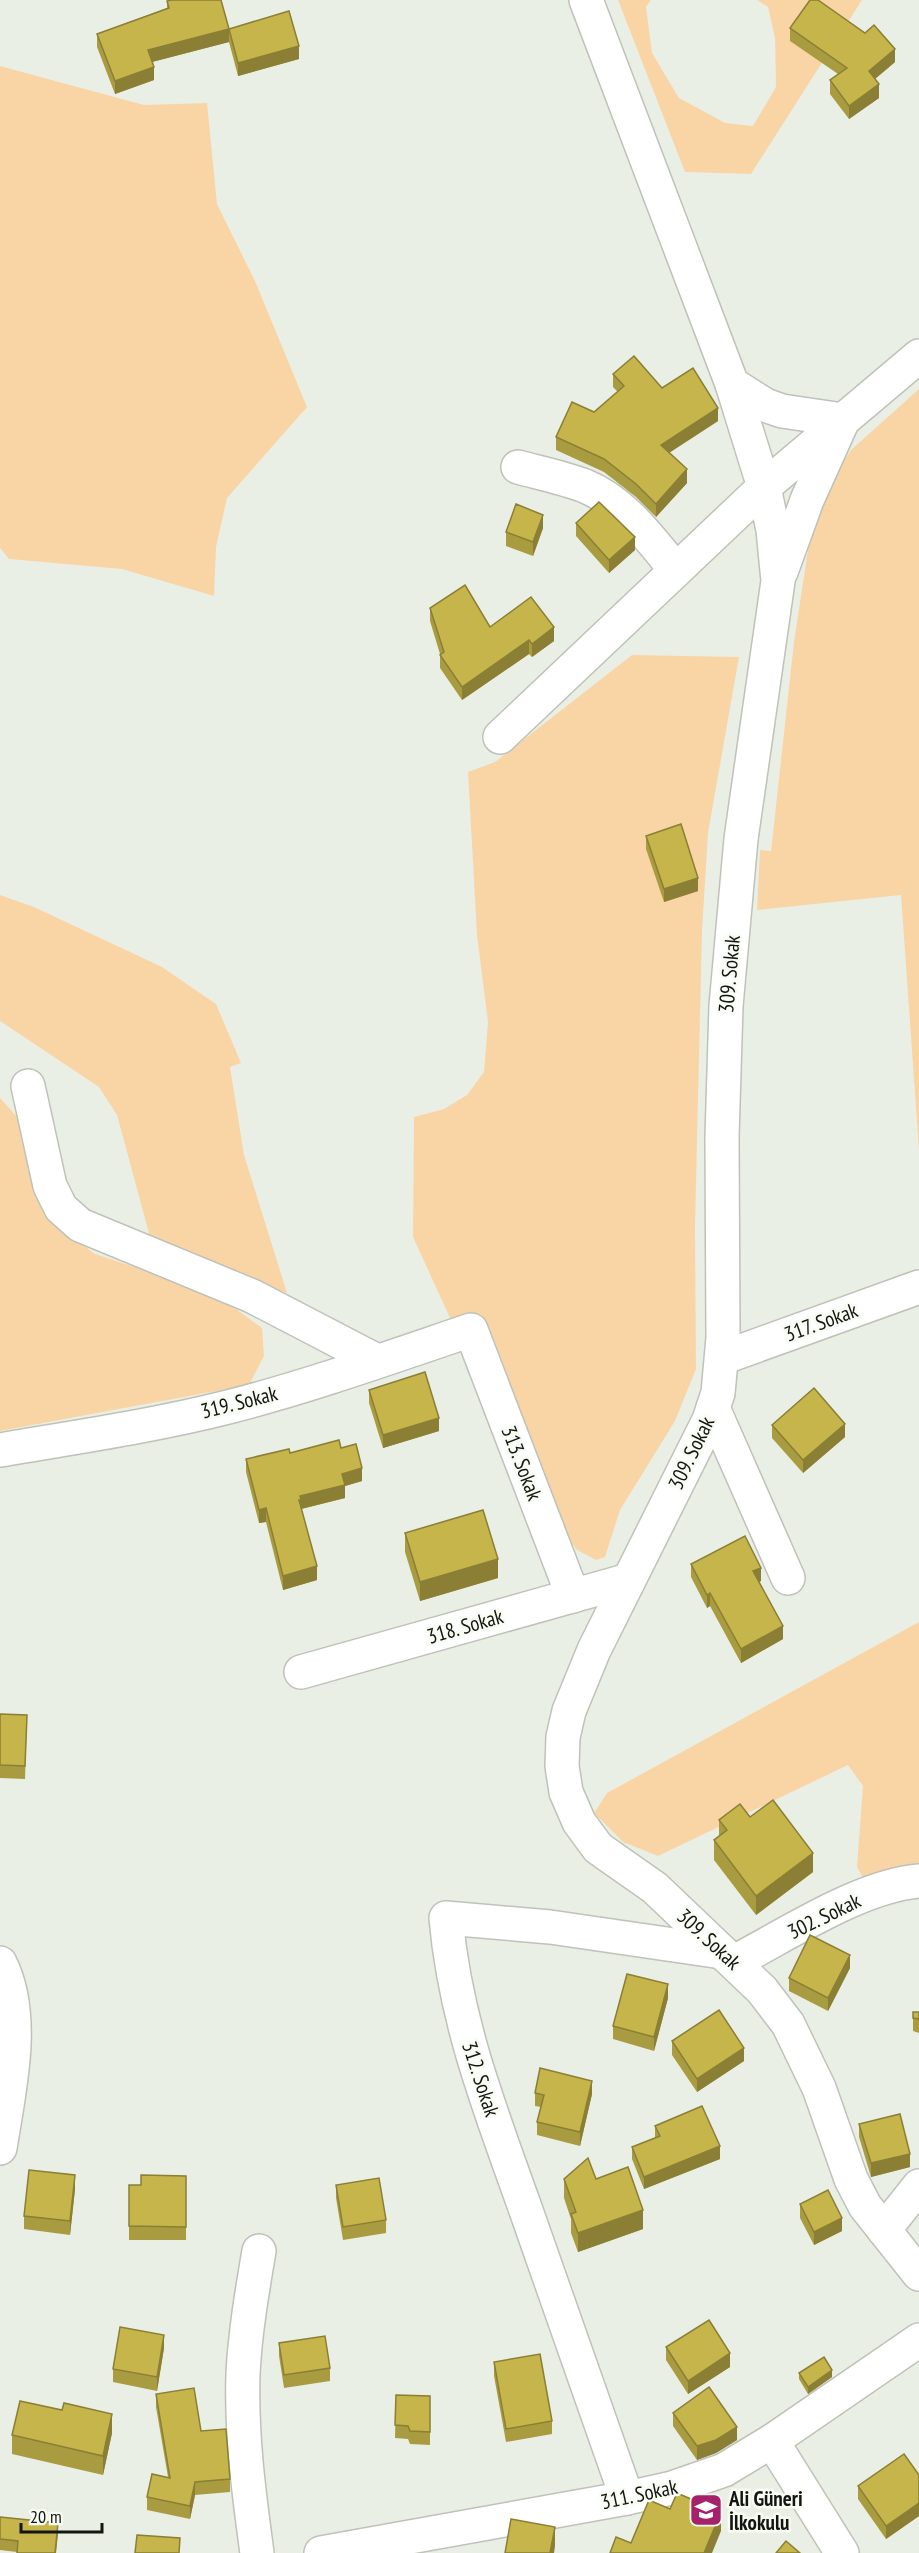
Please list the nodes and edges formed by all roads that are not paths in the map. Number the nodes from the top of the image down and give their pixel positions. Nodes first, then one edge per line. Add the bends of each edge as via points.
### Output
1 (586, 0) edge
2 (919, 356) edge
3 (732, 384) junction
4 (843, 420) junction
5 (518, 467) dead end
6 (764, 487) junction
7 (676, 570) junction
8 (778, 580) junction
9 (500, 737) dead end
10 (28, 1086) dead end
11 (919, 1287) edge
12 (471, 1330) joint
13 (722, 1358) junction
14 (377, 1361) junction
15 (713, 1408) junction
16 (0, 1450) edge
17 (788, 1578) dead end
18 (629, 1580) junction
19 (573, 1596) junction
20 (301, 1672) dead end
21 (919, 1881) edge
22 (728, 1957) junction
23 (0, 1963) edge
24 (0, 2148) edge
25 (919, 2186) edge
26 (884, 2230) junction
27 (259, 2252) dead end
28 (919, 2274) edge
29 (919, 2340) edge
30 (772, 2441) junction
31 (627, 2498) junction
32 (257, 2553) edge
33 (321, 2553) edge
34 (842, 2553) edge

1 - 3 street, 309. Sokak
2 - 4 street
3 - 4 street via 782,411
3 - 6 street, 309. Sokak
4 - 6 street
4 - 8 street via 807,500
5 - 7 street via 585,486 611,501 637,524
6 - 7 street
6 - 8 street, 309. Sokak
7 - 9 street
8 - 13 street, 309. Sokak via 741,839 726,1006
10 - 14 street via 50,1186 61,1208 80,1225 252,1296
11 - 13 street, 317. Sokak
12 - 14 street, 319. Sokak
12 - 19 street, 313. Sokak
13 - 15 street, 309. Sokak
14 - 16 street, 319. Sokak via 227,1407
15 - 17 street
15 - 18 street, 309. Sokak
18 - 19 street, 318. Sokak
18 - 22 street, 309. Sokak via 568,1711 562,1766 566,1792 579,1822 598,1848 655,1888
19 - 20 street, 318. Sokak
21 - 22 street, 302. Sokak via 886,1888 842,1905
22 - 26 street, 309. Sokak via 762,1989 788,2024 819,2088 851,2179
22 - 31 street, 312. Sokak via 550,1927 446,1918 454,1984 466,2033
23 - 24 street via 13,1999 14,2034
25 - 26 street
26 - 28 street, 309. Sokak
27 - 32 street via 245,2340 243,2387 245,2456
29 - 30 street, 311. Sokak
30 - 31 street, 311. Sokak via 707,2477
30 - 34 street
31 - 33 street, 311. Sokak

